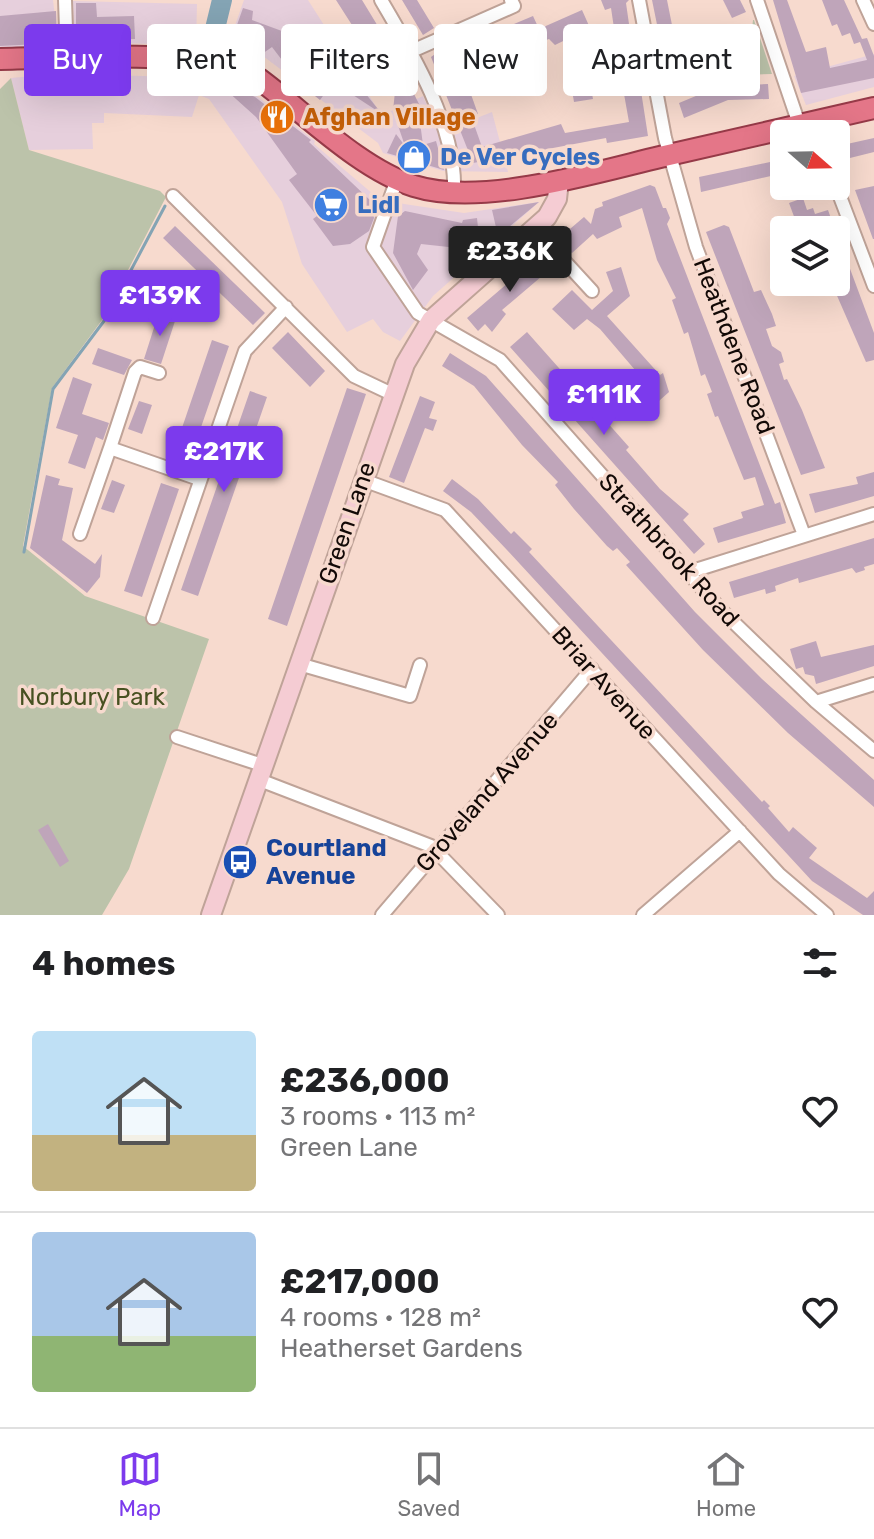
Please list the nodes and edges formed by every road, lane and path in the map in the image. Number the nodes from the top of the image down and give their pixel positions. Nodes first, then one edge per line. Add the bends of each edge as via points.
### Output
1 (65, 0) edge
2 (381, 0) edge
3 (511, 0) edge
4 (639, 0) edge
5 (757, 0) edge
6 (863, 0) edge
7 (66, 24) edge
8 (396, 24) edge
9 (644, 24) edge
10 (874, 24) edge
11 (418, 48) edge
12 (0, 59) edge
13 (24, 59) edge
14 (131, 60) edge
15 (418, 67) edge
16 (607, 96) edge
17 (658, 96) edge
18 (606, 101) dead end
19 (874, 108) edge
20 (811, 120) edge
21 (834, 120) edge
22 (770, 135) edge
23 (672, 154) junction
24 (397, 179) junction
25 (559, 181) junction
26 (454, 192) junction
27 (173, 196) dead end
28 (841, 200) edge
29 (535, 229) junction
30 (593, 286) dead end
31 (874, 286) edge
32 (286, 307) junction
33 (431, 320) junction
34 (159, 373) dead end
35 (392, 394) junction
36 (110, 448) junction
37 (199, 479) junction
38 (363, 480) junction
39 (874, 514) edge
40 (80, 534) dead end
41 (804, 535) junction
42 (686, 573) junction
43 (153, 618) dead end
44 (299, 664) junction
45 (420, 665) dead end
46 (592, 669) junction
47 (874, 684) edge
48 (816, 702) junction
49 (177, 737) dead end
50 (874, 751) edge
51 (260, 772) junction
52 (740, 831) junction
53 (436, 850) junction
54 (211, 915) edge
55 (382, 915) edge
56 (498, 915) edge
57 (643, 915) edge
58 (827, 915) edge

1 - 7 street
2 - 8 street
3 - 11 street via 514,6
4 - 9 street, Heathdene Road
5 - 20 street
6 - 10 street
12 - 13 highway
14 - 24 highway via 206,62 238,69
15 - 26 street via 453,157
16 - 18 street
17 - 23 street, Heathdene Road
19 - 21 highway
22 - 23 highway
23 - 25 highway
23 - 41 street, Heathdene Road via 696,247
24 - 26 highway
24 - 33 street, Strathbrook Road via 373,247 418,313
25 - 26 highway
25 - 29 main road, Green Lane via 552,209
27 - 32 street
28 - 31 street
29 - 30 street
29 - 33 main road, Green Lane
32 - 35 street via 354,376
32 - 37 street via 245,351
33 - 35 main road, Green Lane
33 - 42 street, Strathbrook Road via 500,360
34 - 36 street via 140,367 135,372
35 - 38 main road, Green Lane
36 - 37 street
36 - 40 street
37 - 43 street
38 - 44 main road, Green Lane
38 - 46 street, Briar Avenue via 445,510
39 - 41 street
41 - 42 street
42 - 48 street, Strathbrook Road
44 - 45 street via 410,696
44 - 51 main road, Green Lane
46 - 52 street, Briar Avenue
46 - 53 street, Groveland Avenue
47 - 48 street
48 - 50 street, Strathbrook Road
49 - 51 street
51 - 53 street
51 - 54 main road, Green Lane
52 - 57 street
52 - 58 street, Briar Avenue via 802,897
53 - 55 street, Groveland Avenue
53 - 56 street

